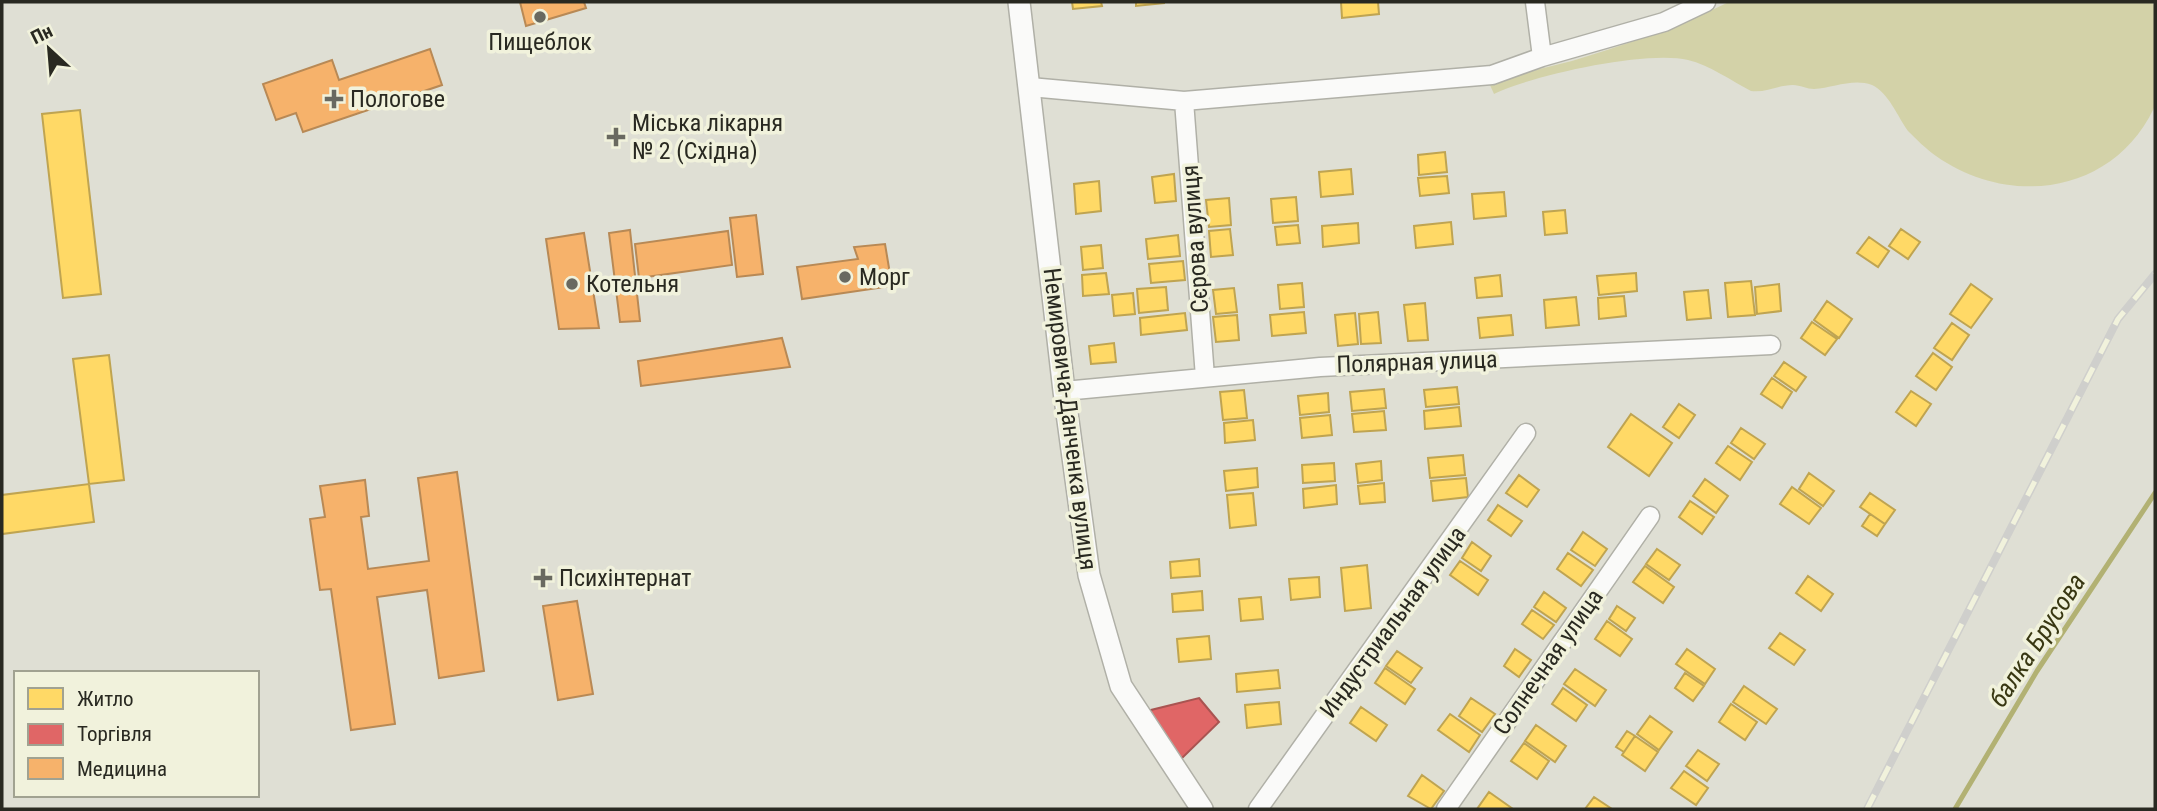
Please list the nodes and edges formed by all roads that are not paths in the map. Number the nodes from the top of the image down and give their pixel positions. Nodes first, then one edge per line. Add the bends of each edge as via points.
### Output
1 (1019, 2) edge
2 (1535, 2) edge
3 (1706, 2) edge
4 (1542, 57) junction
5 (1030, 87) junction
6 (1184, 102) junction
7 (1770, 345) dead end
8 (1205, 377) junction
9 (1064, 391) junction
10 (1526, 433) dead end
11 (1650, 516) dead end
12 (1202, 809) edge
13 (1258, 809) edge
14 (1446, 809) edge

1 - 5 street, Немировича-Данченка вулиця
2 - 4 street
3 - 4 street via 1664,22
4 - 6 street via 1492,75
5 - 6 street
5 - 9 street, Немировича-Данченка вулиця
6 - 8 street, Сєрова вулиця
7 - 8 street, Полярная улица via 1320,366
8 - 9 street, Полярная улица
9 - 12 street, Немировича-Данченка вулиця via 1089,575 1121,687
10 - 13 street, Индустриальная улица
11 - 14 street, Солнечная улица

